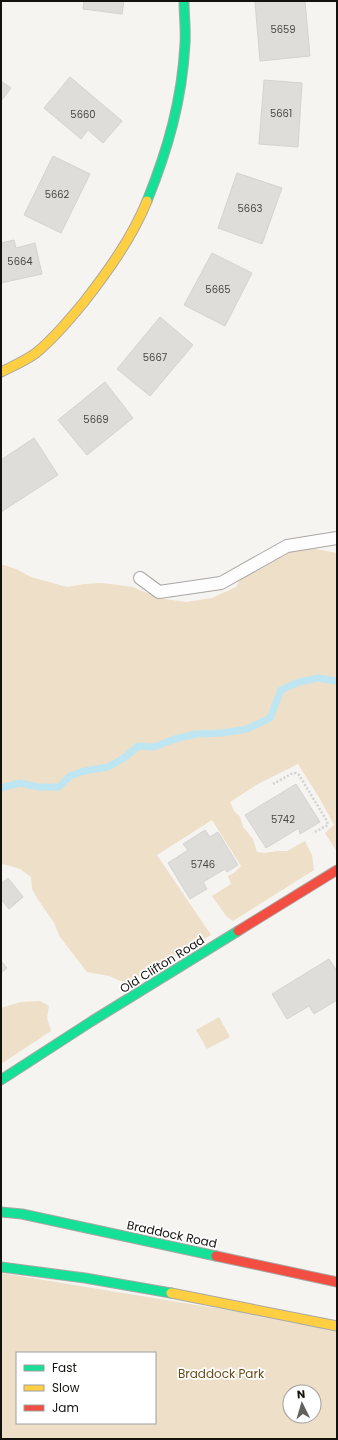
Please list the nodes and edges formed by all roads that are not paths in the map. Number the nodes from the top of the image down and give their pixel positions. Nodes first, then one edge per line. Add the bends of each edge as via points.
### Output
1 (184, 1) edge
2 (1, 372) edge
3 (337, 538) edge
4 (140, 578) dead end
5 (337, 870) edge
6 (1, 1080) edge
7 (1, 1212) edge
8 (1, 1267) edge
9 (337, 1282) edge
10 (337, 1326) edge

1 - 2 street via 185,54 170,140 158,177 133,232 95,289 55,335 20,364
3 - 4 lane via 287,546 221,584 159,592
5 - 6 street, Old Clifton Road
7 - 9 street, Braddock Road via 22,1214
8 - 10 street via 139,1286

